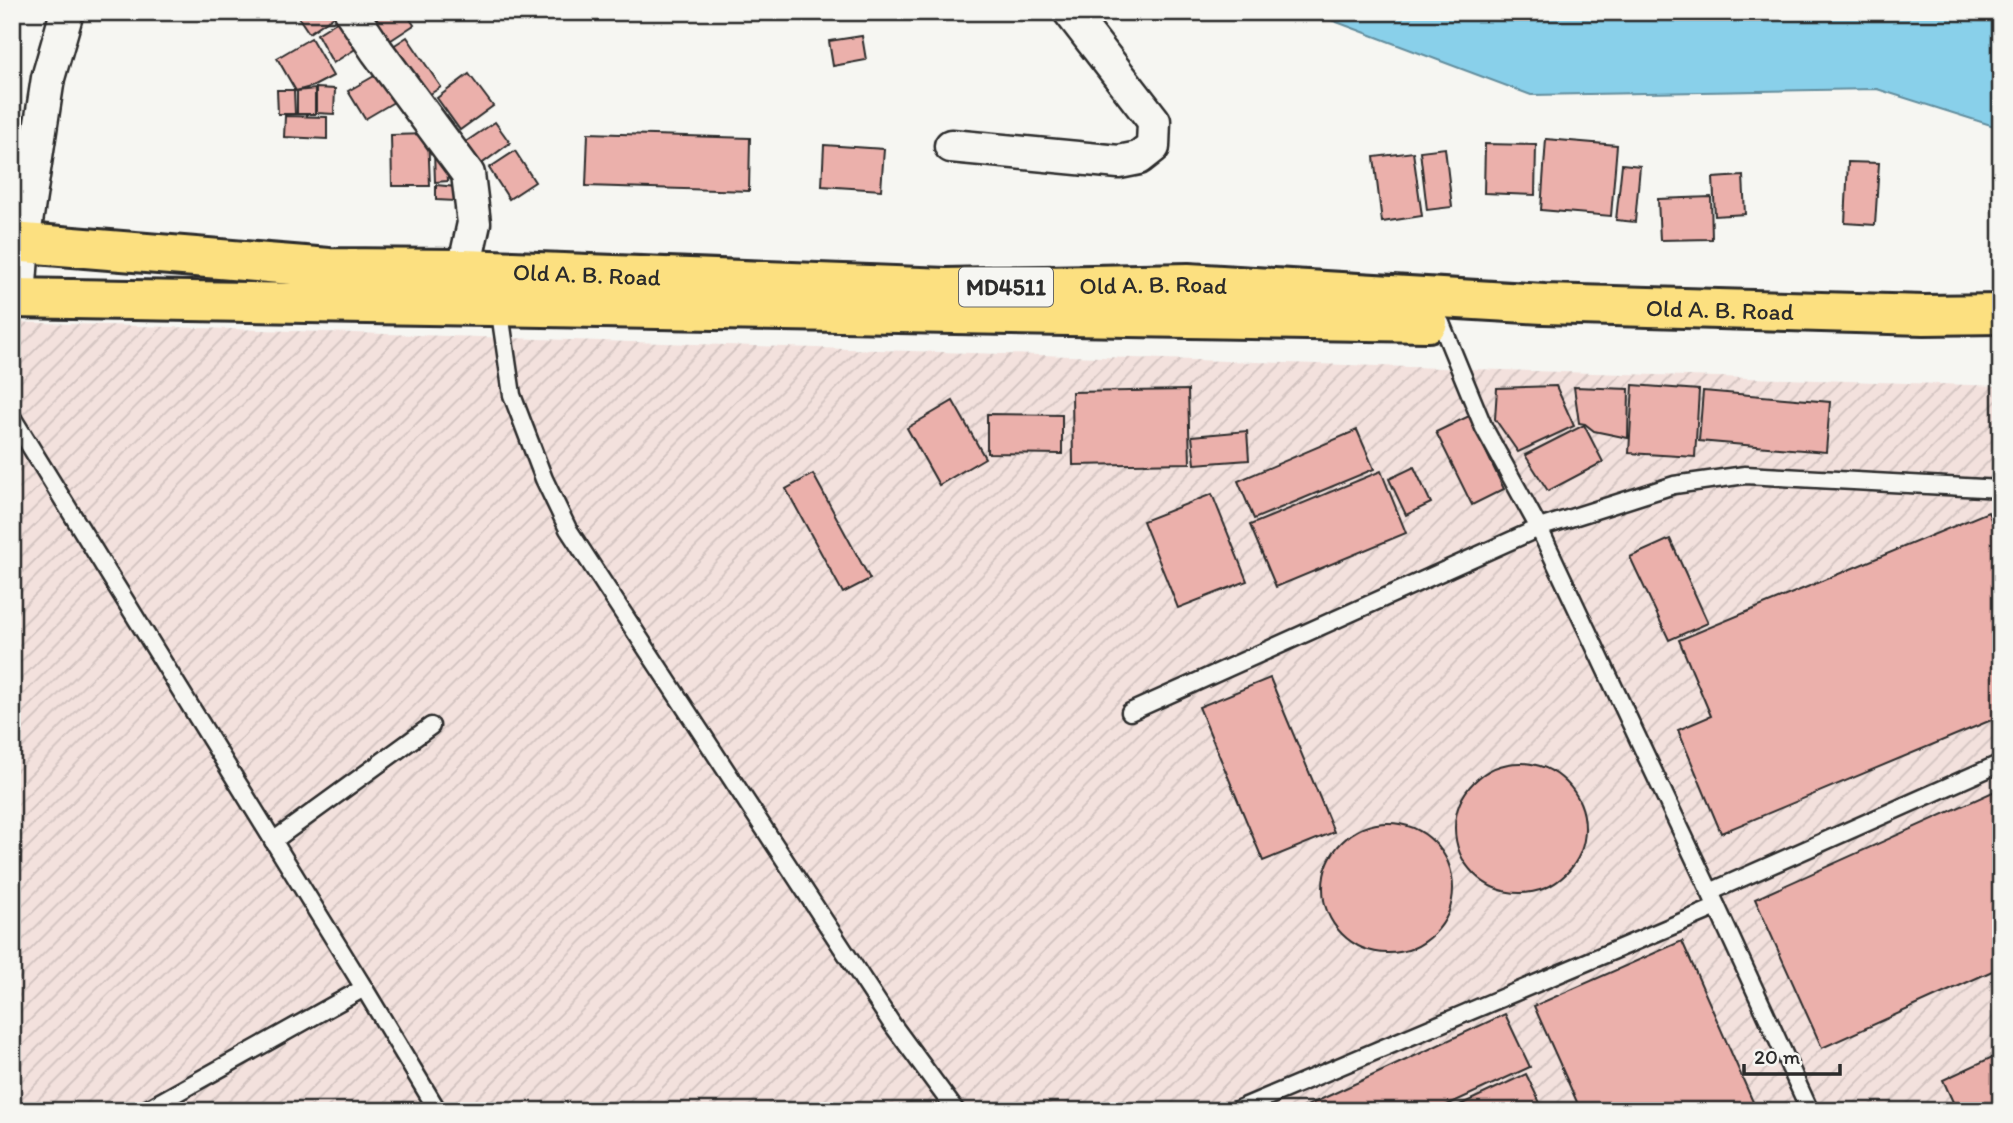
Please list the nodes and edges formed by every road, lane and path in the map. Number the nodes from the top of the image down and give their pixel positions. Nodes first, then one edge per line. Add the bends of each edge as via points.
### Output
1 (67, 12) edge
2 (351, 12) edge
3 (1070, 12) edge
4 (951, 146) dead end
5 (17, 242) edge
6 (464, 270) junction
7 (16, 298) edge
8 (499, 306) junction
9 (2001, 314) edge
10 (1441, 323) junction
11 (2001, 338) edge
12 (12, 417) edge
13 (2001, 489) edge
14 (1539, 528) junction
15 (1130, 712) dead end
16 (430, 726) dead end
17 (2001, 763) edge
18 (273, 841) junction
19 (1713, 899) junction
20 (364, 988) junction
21 (144, 1111) edge
22 (438, 1111) edge
23 (956, 1111) edge
24 (1234, 1111) edge
25 (1810, 1111) edge

1 - 5 street via 48,78
2 - 6 street via 467,174 474,223
3 - 4 street via 1154,121 1153,147 1139,158 1119,162
5 - 6 main road, Old A. B. Road / MD4511 via 329,268
5 - 7 street
6 - 9 main road, Old A. B. Road / MD4511 via 946,288 1188,283 1544,304
7 - 8 main road, Old A. B. Road / MD4511
8 - 10 main road, Old A. B. Road / MD4511
8 - 23 lane via 512,396 568,529 892,1024
10 - 11 main road, Old A. B. Road / MD4511
10 - 14 lane via 1484,428
12 - 18 lane
13 - 14 lane via 1745,475 1674,485
14 - 15 lane
14 - 19 lane
16 - 18 lane
17 - 19 lane
18 - 20 lane
19 - 24 lane
19 - 25 lane
20 - 21 lane
20 - 22 lane

